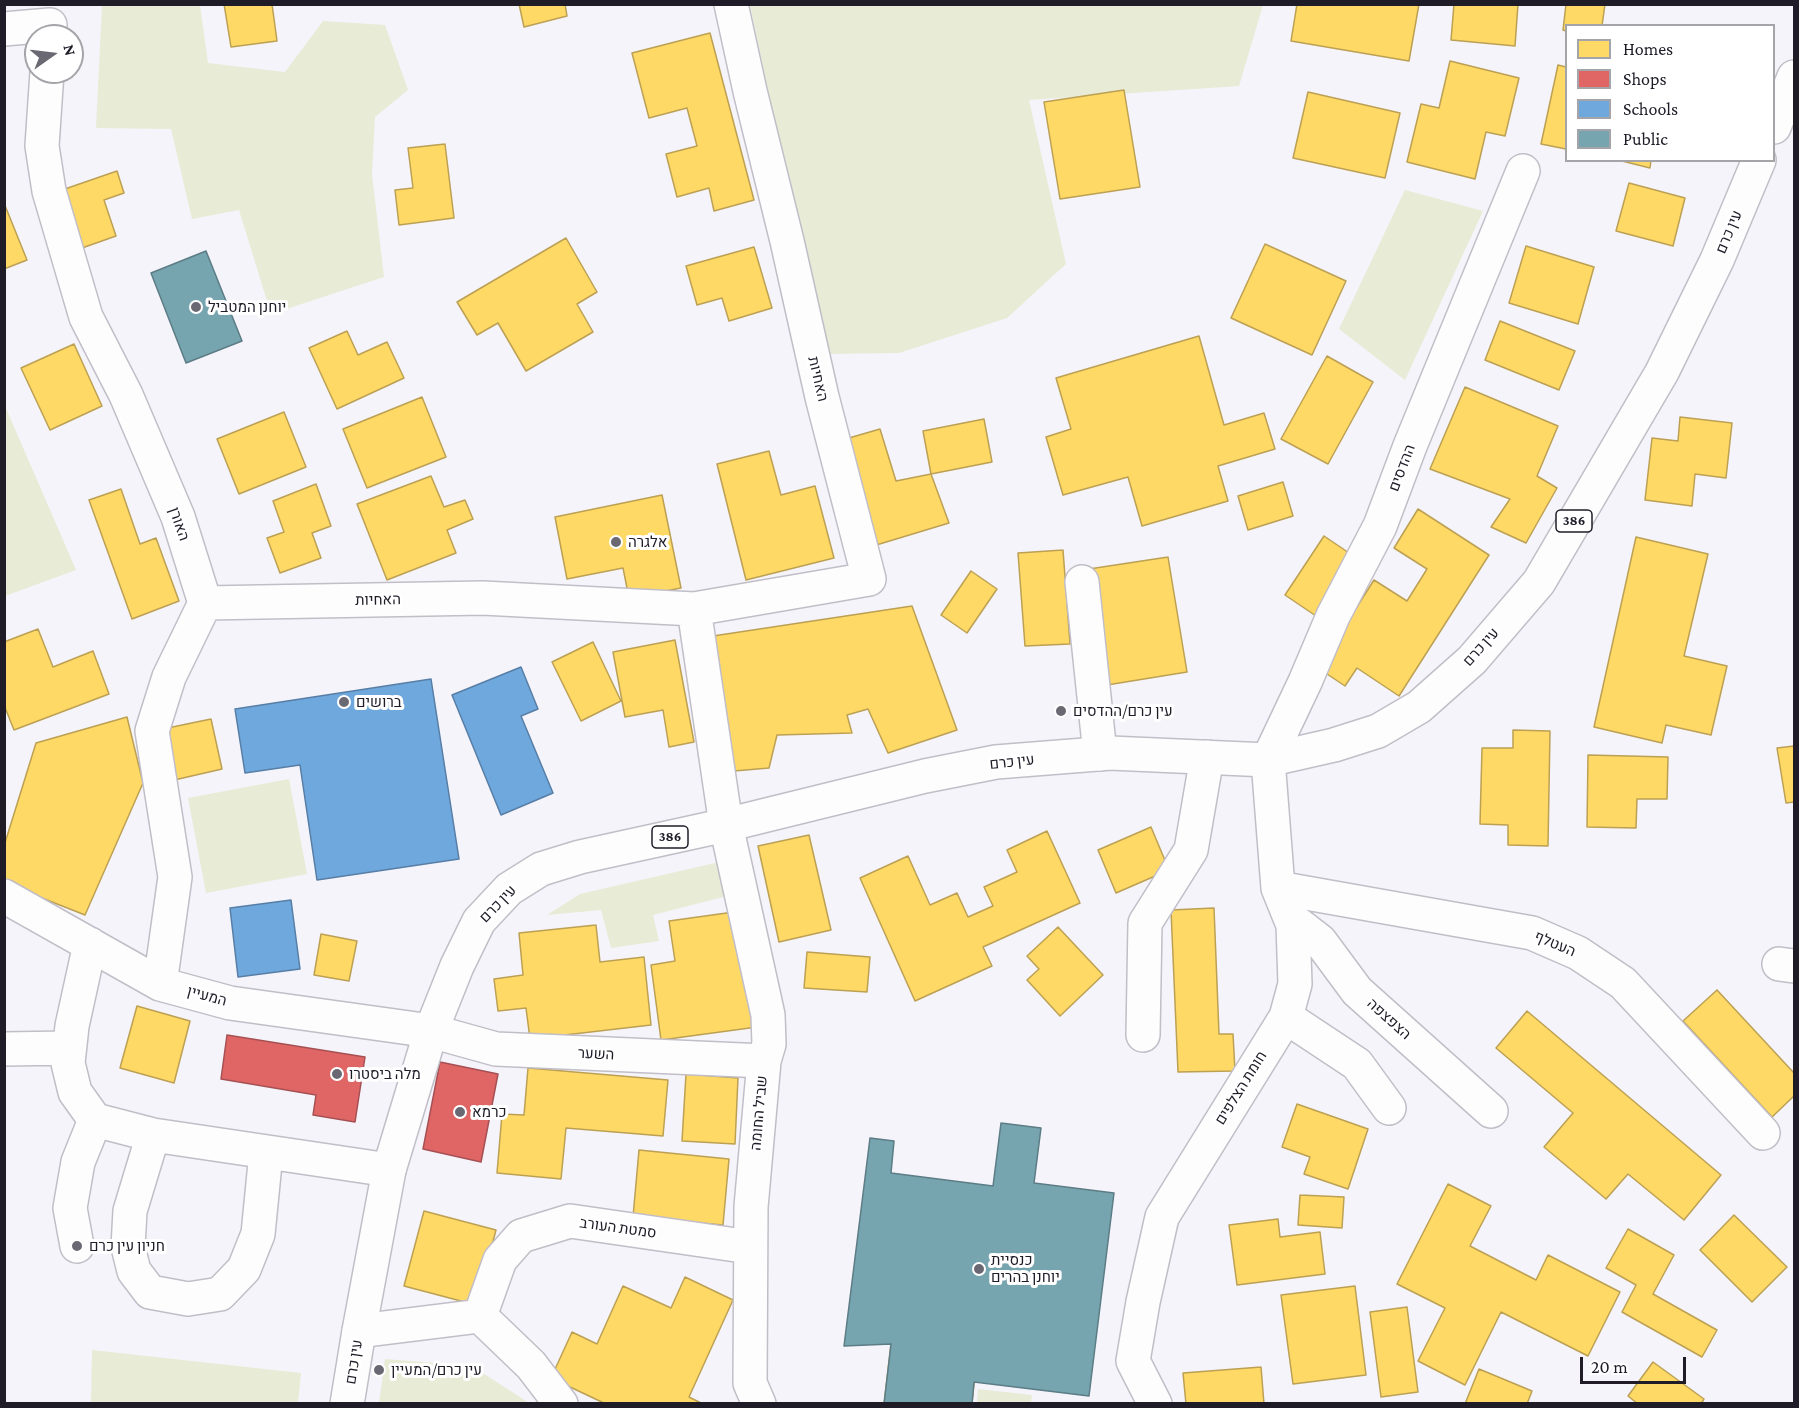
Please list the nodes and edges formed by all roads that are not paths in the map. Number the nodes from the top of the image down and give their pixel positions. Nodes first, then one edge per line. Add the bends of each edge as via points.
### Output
1 (730, 4) edge
2 (50, 22) edge
3 (4, 29) edge
4 (1794, 77) edge
5 (46, 84) edge
6 (1775, 122) edge
7 (1758, 162) edge
8 (1523, 171) dead end
9 (1082, 582) dead end
10 (205, 603) junction
11 (694, 609) junction
12 (1100, 754) junction
13 (1207, 757) junction
14 (1268, 760) junction
15 (726, 825) junction
16 (1278, 888) junction
17 (4, 896) edge
18 (1293, 925) junction
19 (90, 944) junction
20 (160, 984) junction
21 (1286, 1017) junction
22 (431, 1031) junction
23 (1143, 1035) dead end
24 (69, 1048) junction
25 (4, 1049) edge
26 (764, 1061) junction
27 (1389, 1108) dead end
28 (1491, 1111) dead end
29 (95, 1120) junction
30 (1763, 1133) dead end
31 (153, 1135) junction
32 (266, 1152) junction
33 (389, 1170) junction
34 (77, 1245) dead end
35 (750, 1247) junction
36 (480, 1316) junction
37 (359, 1331) junction
38 (347, 1404) edge
39 (561, 1404) edge
40 (759, 1404) edge
41 (1155, 1404) edge

1 - 11 street, האחיות via 869,579
2 - 3 street
4 - 6 street
5 - 10 street, האורן via 42,146 49,191 86,317 126,395 178,517
7 - 14 street, עין כרם / 386 via 1717,260 1662,372 1539,582 1472,660 1419,707 1378,731
8 - 14 street, ההדסים via 1380,526 1333,616
9 - 12 street
10 - 11 street, האחיות via 483,598
10 - 20 street via 169,677 152,731 175,877
11 - 15 street
12 - 13 street, עין כרם / 386
12 - 15 street, עין כרם / 386 via 996,762
13 - 14 street, עין כרם / 386
13 - 23 street via 1191,850 1145,923
14 - 16 street, חומת הצלפים
15 - 22 street, עין כרם / 386 via 580,857 541,869 509,889 479,921 456,966
15 - 26 street, שביל החומה via 768,1016 769,1044
16 - 18 street, חומת הצלפים
16 - 30 street, העטלף via 1532,933 1578,953 1623,983
17 - 19 street, המעיין
18 - 21 street, חומת הצלפים via 1295,984
18 - 28 street, הצפצפה via 1298,924 1320,941 1357,991
19 - 20 street, המעיין
19 - 24 street
20 - 22 street, המעיין via 230,1003
21 - 27 street via 1357,1064
21 - 41 street, חומת הצלפים via 1162,1217 1133,1360
22 - 26 street, השער via 496,1049
22 - 33 street, עין כרם / 386
24 - 25 street
24 - 29 street via 68,1063 75,1092
26 - 35 street, שביל החומה
29 - 31 street
29 - 34 street via 78,1162 70,1208
31 - 32 street
31 - 32 street via 129,1210 128,1247 134,1271 150,1292 188,1299 220,1294 244,1269 258,1234
32 - 33 street
33 - 37 street, עין כרם / 386
35 - 36 street, סמטת העורב via 570,1221 521,1236 500,1260
35 - 40 street, שביל החומה via 750,1383
36 - 37 street
36 - 39 street via 531,1365
37 - 38 street, עין כרם / 386

